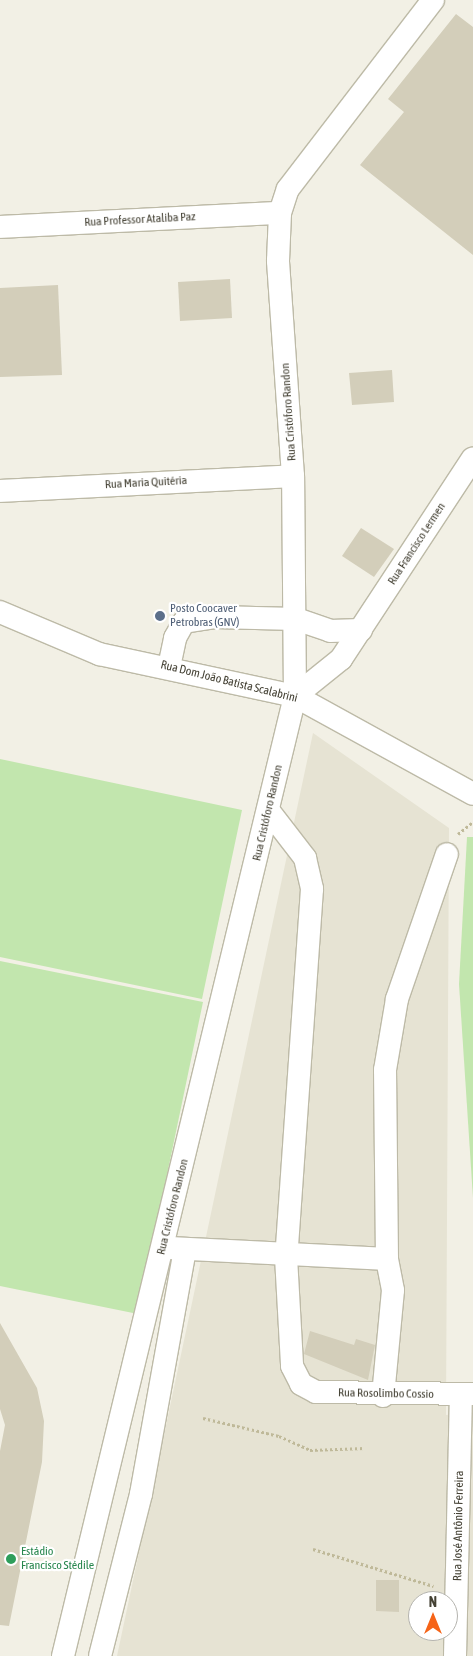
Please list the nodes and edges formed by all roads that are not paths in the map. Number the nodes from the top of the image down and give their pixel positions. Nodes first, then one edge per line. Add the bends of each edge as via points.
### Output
1 (432, 0) edge
2 (280, 214) junction
3 (0, 227) edge
4 (473, 458) edge
5 (293, 476) junction
6 (0, 491) edge
7 (0, 612) edge
8 (296, 619) junction
9 (361, 630) junction
10 (169, 667) junction
11 (295, 696) junction
12 (473, 794) edge
13 (268, 810) junction
14 (447, 854) dead end
15 (163, 1246) junction
16 (185, 1250) junction
17 (286, 1257) junction
18 (387, 1259) junction
19 (467, 1395) edge
20 (383, 1396) junction
21 (63, 1656) edge
22 (100, 1656) edge
23 (456, 1656) edge

1 - 2 street, Rua Cristóforo Randon via 288,189
2 - 3 street, Rua Professor Ataliba Paz
2 - 5 street, Rua Cristóforo Randon via 278,261
4 - 9 street, Rua Francisco Lermen
5 - 6 street, Rua Maria Quitéria
5 - 8 street, Rua Cristóforo Randon
7 - 10 street, Rua Dom João Batista Scalabrini via 99,654
8 - 9 street via 330,630
8 - 10 street via 216,617 184,622 175,638
8 - 11 street, Rua Cristóforo Randon
9 - 11 street, Rua Francisco Lermen via 341,659
10 - 11 street, Rua Dom João Batista Scalabrini
11 - 12 street, Rua Dom João Batista Scalabrini
11 - 13 street, Rua Cristóforo Randon
13 - 15 street, Rua Cristóforo Randon
13 - 17 street via 305,858 312,889
14 - 18 street via 397,999 385,1070
15 - 16 street
15 - 21 street, Rua Cristóforo Randon
16 - 17 street
16 - 22 street via 141,1494
17 - 18 street
17 - 20 street, Rua Rosolimbo Cossio via 287,1345 302,1384 316,1392
18 - 20 street via 392,1290
19 - 20 street, Rua Rosolimbo Cossio
19 - 23 street, Rua José Antônio Ferreira

